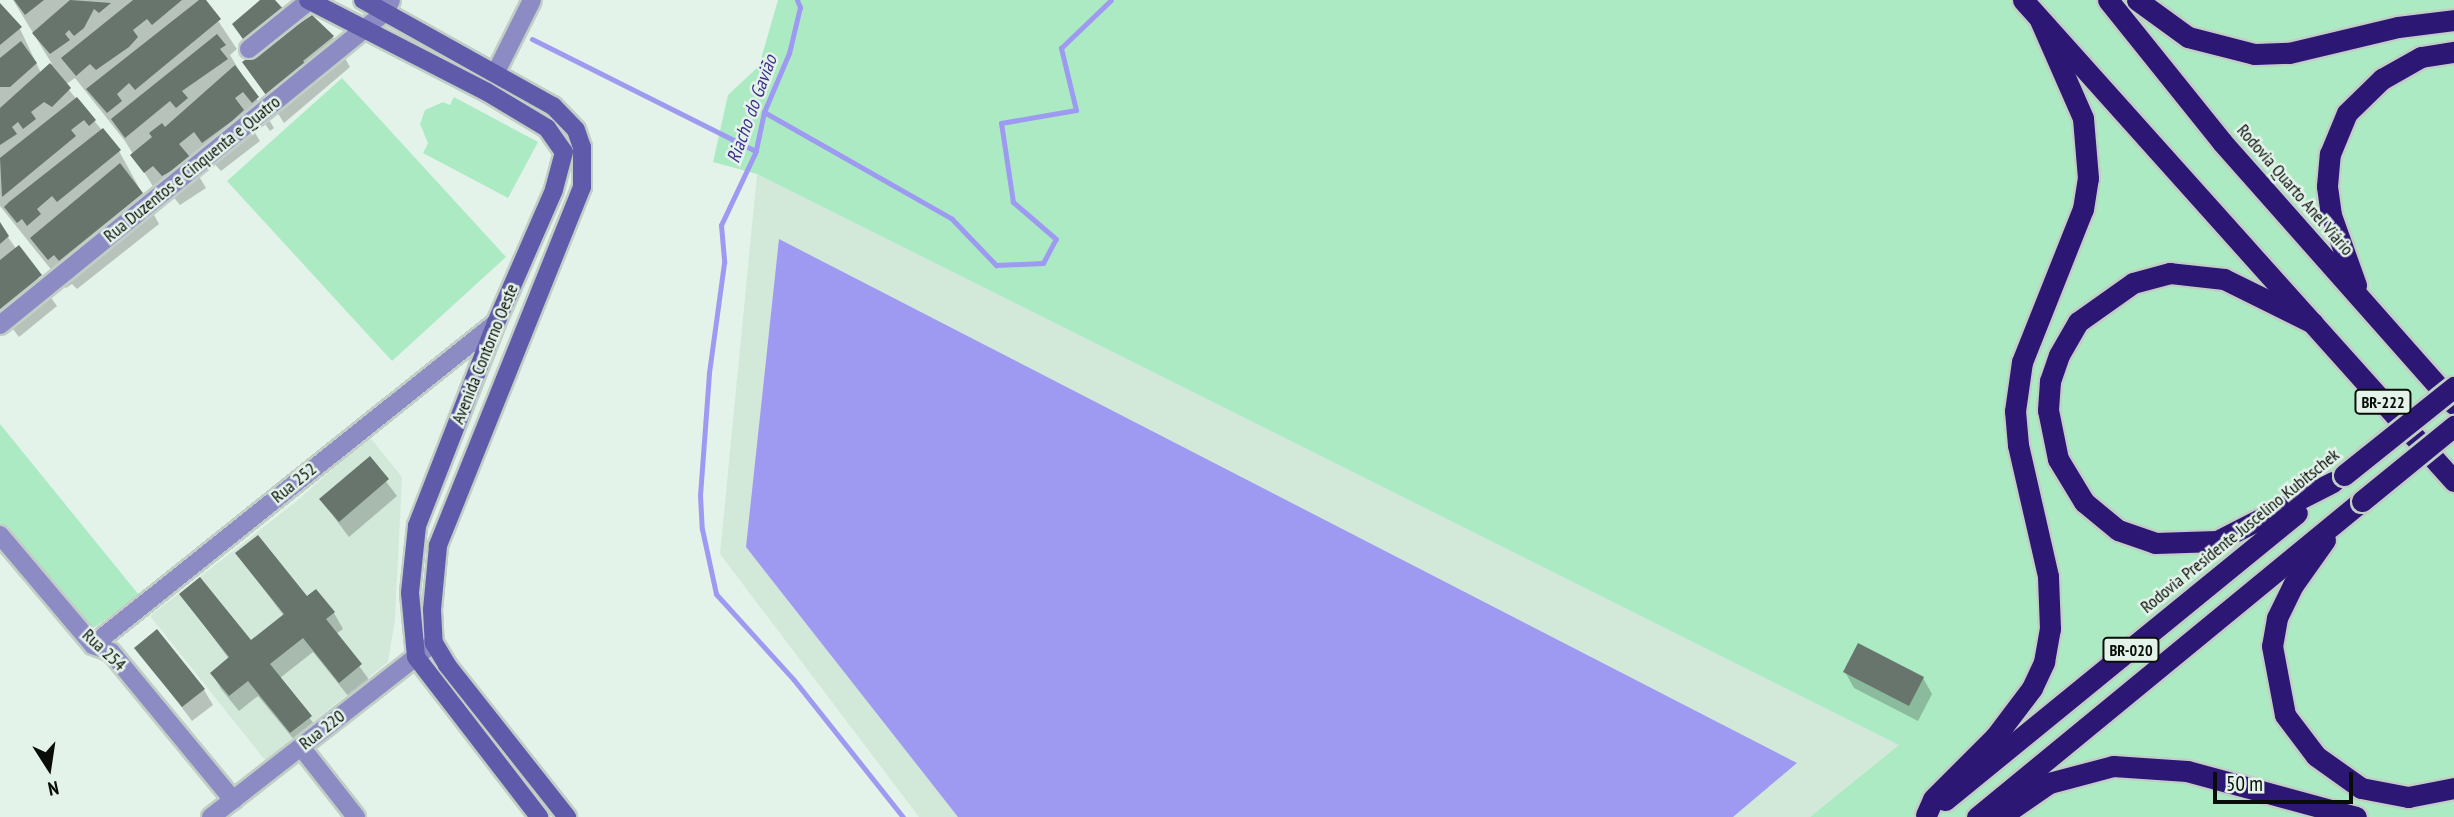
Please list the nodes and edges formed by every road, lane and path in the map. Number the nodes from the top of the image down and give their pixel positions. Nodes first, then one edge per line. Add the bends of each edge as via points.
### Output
1 (309, 0) edge
2 (363, 0) edge
3 (532, 0) edge
4 (2023, 0) edge
5 (2108, 0) edge
6 (2137, 0) edge
7 (388, 6) edge
8 (2040, 20) junction
9 (2454, 20) edge
10 (365, 29) junction
11 (249, 49) dead end
12 (2454, 52) edge
13 (496, 72) junction
14 (576, 130) junction
15 (558, 138) junction
16 (2362, 300) junction
17 (496, 323) junction
18 (2313, 324) junction
19 (0, 325) edge
20 (2454, 387) edge
21 (2454, 404) edge
22 (2454, 426) edge
23 (2338, 479) junction
24 (2454, 481) edge
25 (2343, 516) junction
26 (0, 535) edge
27 (434, 643) junction
28 (93, 645) junction
29 (416, 657) junction
30 (301, 747) junction
31 (2454, 788) edge
32 (233, 800) junction
33 (1925, 816) edge
34 (211, 817) edge
35 (356, 817) edge
36 (539, 817) edge
37 (568, 817) edge
38 (1976, 817) edge
39 (2000, 817) edge
40 (2356, 817) edge

1 - 10 street
1 - 11 street
2 - 7 street
3 - 13 street
4 - 8 highway
5 - 16 highway, Rodovia Quarto Anel Viário via 2222,142
6 - 9 highway via 2188,37 2254,54 2289,53 2398,27
7 - 10 street, Rua Duzentos e Cinquenta e Quatro
7 - 13 street
8 - 18 highway
8 - 33 highway via 2083,118 2088,178 2083,209 2022,362 2015,411 2018,445 2048,576 2050,629 2044,662 2032,688 1995,737 1933,799
10 - 15 street via 487,92
10 - 19 street, Rua Duzentos e Cinquenta e Quatro
12 - 16 highway via 2421,57 2382,79 2347,113 2330,153 2327,186 2331,215
13 - 14 street via 553,106
14 - 15 street
14 - 27 street, Avenida Contorno Oeste via 584,166 582,187 438,546
15 - 17 street, Avenida Contorno Oeste via 562,166
16 - 21 highway, Rodovia Quarto Anel Viário
17 - 28 street, Rua 252
17 - 29 street, Avenida Contorno Oeste via 418,526 409,617
18 - 23 highway via 2224,279 2170,273 2133,283 2078,322 2050,381 2048,411 2058,459 2084,502 2118,530 2155,543 2217,541
18 - 24 highway, BR-222
20 - 23 highway, Rodovia Presidente Juscelino Kubitschek / BR-020, bridge
22 - 25 highway, BR-020, bridge
23 - 33 highway, Rodovia Presidente Juscelino Kubitschek / BR-020
25 - 31 highway via 2293,585 2277,618 2272,646 2285,715 2316,756 2361,788 2409,797
25 - 38 highway, BR-020
26 - 28 street, Rua 254
27 - 29 street, Rua 220
27 - 37 street
28 - 32 street, Rua 254 via 111,652
29 - 30 street, Rua 220
29 - 36 street, Avenida Contorno Oeste
30 - 32 street, Rua 220
30 - 35 street
32 - 34 street, Rua 220
39 - 40 highway via 2049,783 2113,766 2187,772

